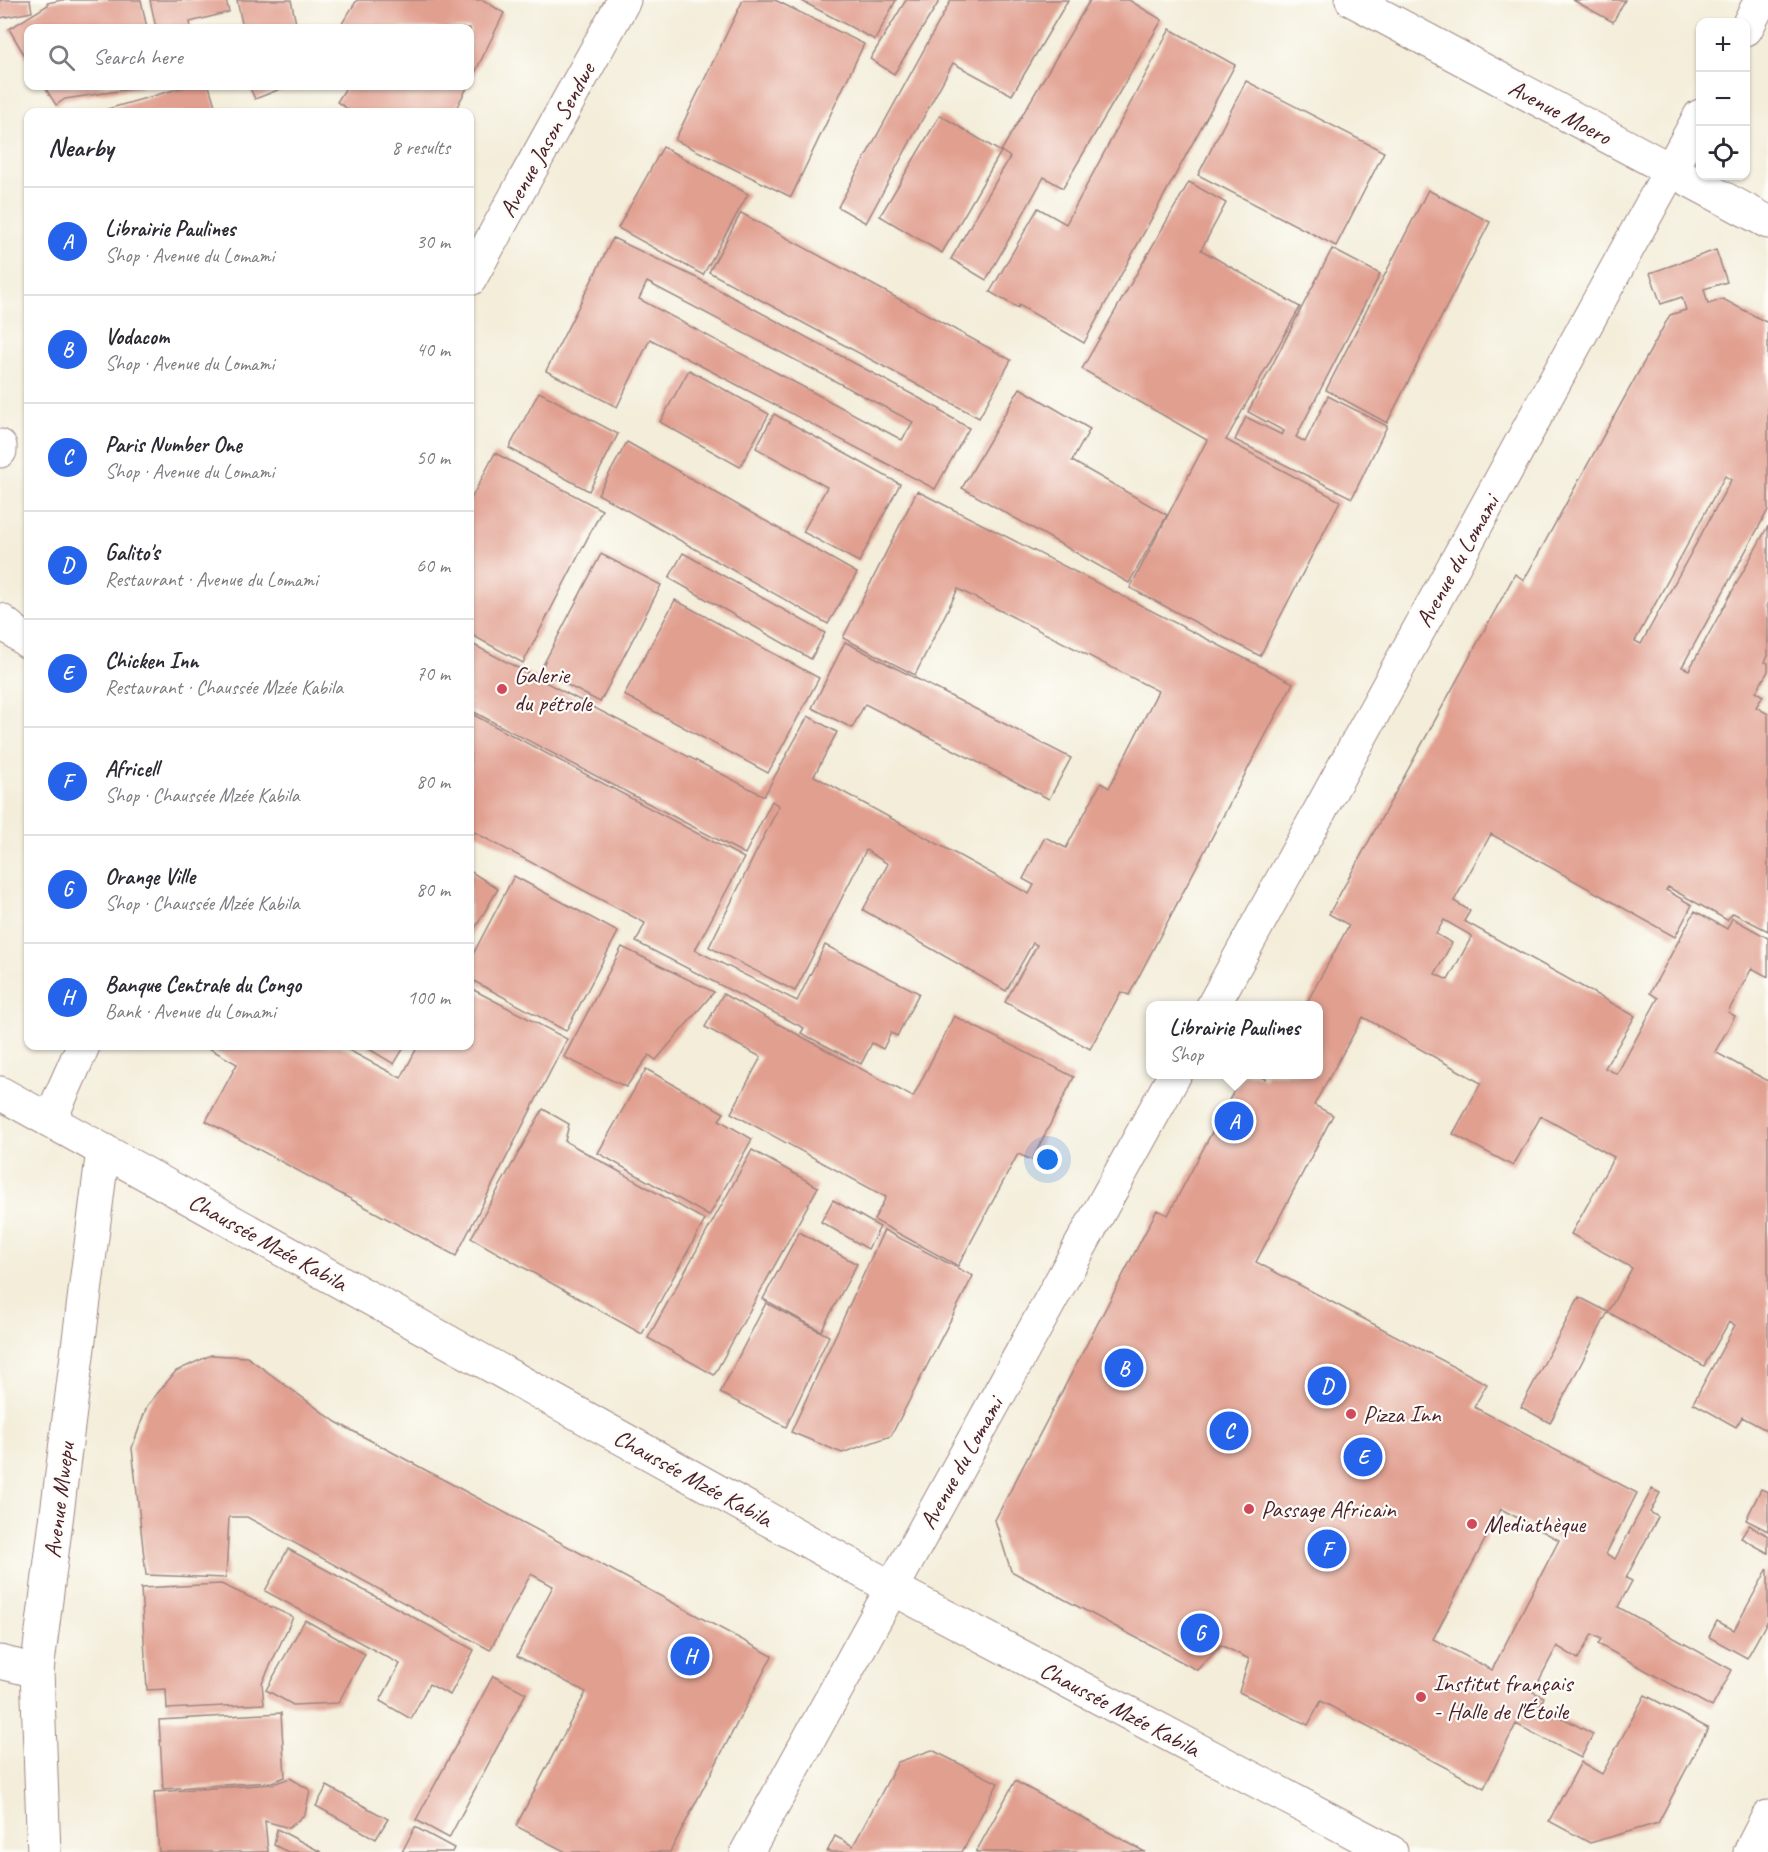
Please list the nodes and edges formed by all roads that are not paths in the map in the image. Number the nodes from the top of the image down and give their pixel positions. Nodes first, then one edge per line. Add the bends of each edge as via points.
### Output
1 (624, 0) edge
2 (1352, 0) edge
3 (1761, 0) edge
4 (1750, 21) edge
5 (1696, 125) edge
6 (1671, 172) junction
7 (1768, 222) edge
8 (474, 272) edge
9 (0, 446) edge
10 (0, 451) edge
11 (0, 620) edge
12 (24, 639) edge
13 (1215, 1001) edge
14 (81, 1050) edge
15 (1172, 1079) edge
16 (0, 1093) edge
17 (50, 1120) junction
18 (103, 1150) junction
19 (892, 1588) junction
20 (0, 1662) edge
21 (37, 1671) junction
22 (1768, 1817) edge
23 (44, 1852) edge
24 (747, 1852) edge
25 (1391, 1852) edge
26 (1750, 1852) edge

1 - 8 main road, Avenue Jason Sendwe
2 - 6 main road, Avenue Moero
3 - 4 main road
5 - 6 main road, Avenue du Lomami
6 - 7 main road, Avenue Moero
6 - 13 main road, Avenue du Lomami
9 - 10 main road
11 - 12 main road
14 - 17 main road
15 - 19 main road, Avenue du Lomami
16 - 17 main road, Chaussée Mzée Kabila
17 - 18 main road, Chaussée Mzée Kabila
18 - 19 main road, Chaussée Mzée Kabila
18 - 21 main road, Avenue Mwepu
19 - 24 main road, Avenue du Lomami
19 - 25 main road, Chaussée Mzée Kabila
20 - 21 main road
21 - 23 main road, Avenue Mwepu
22 - 26 main road

